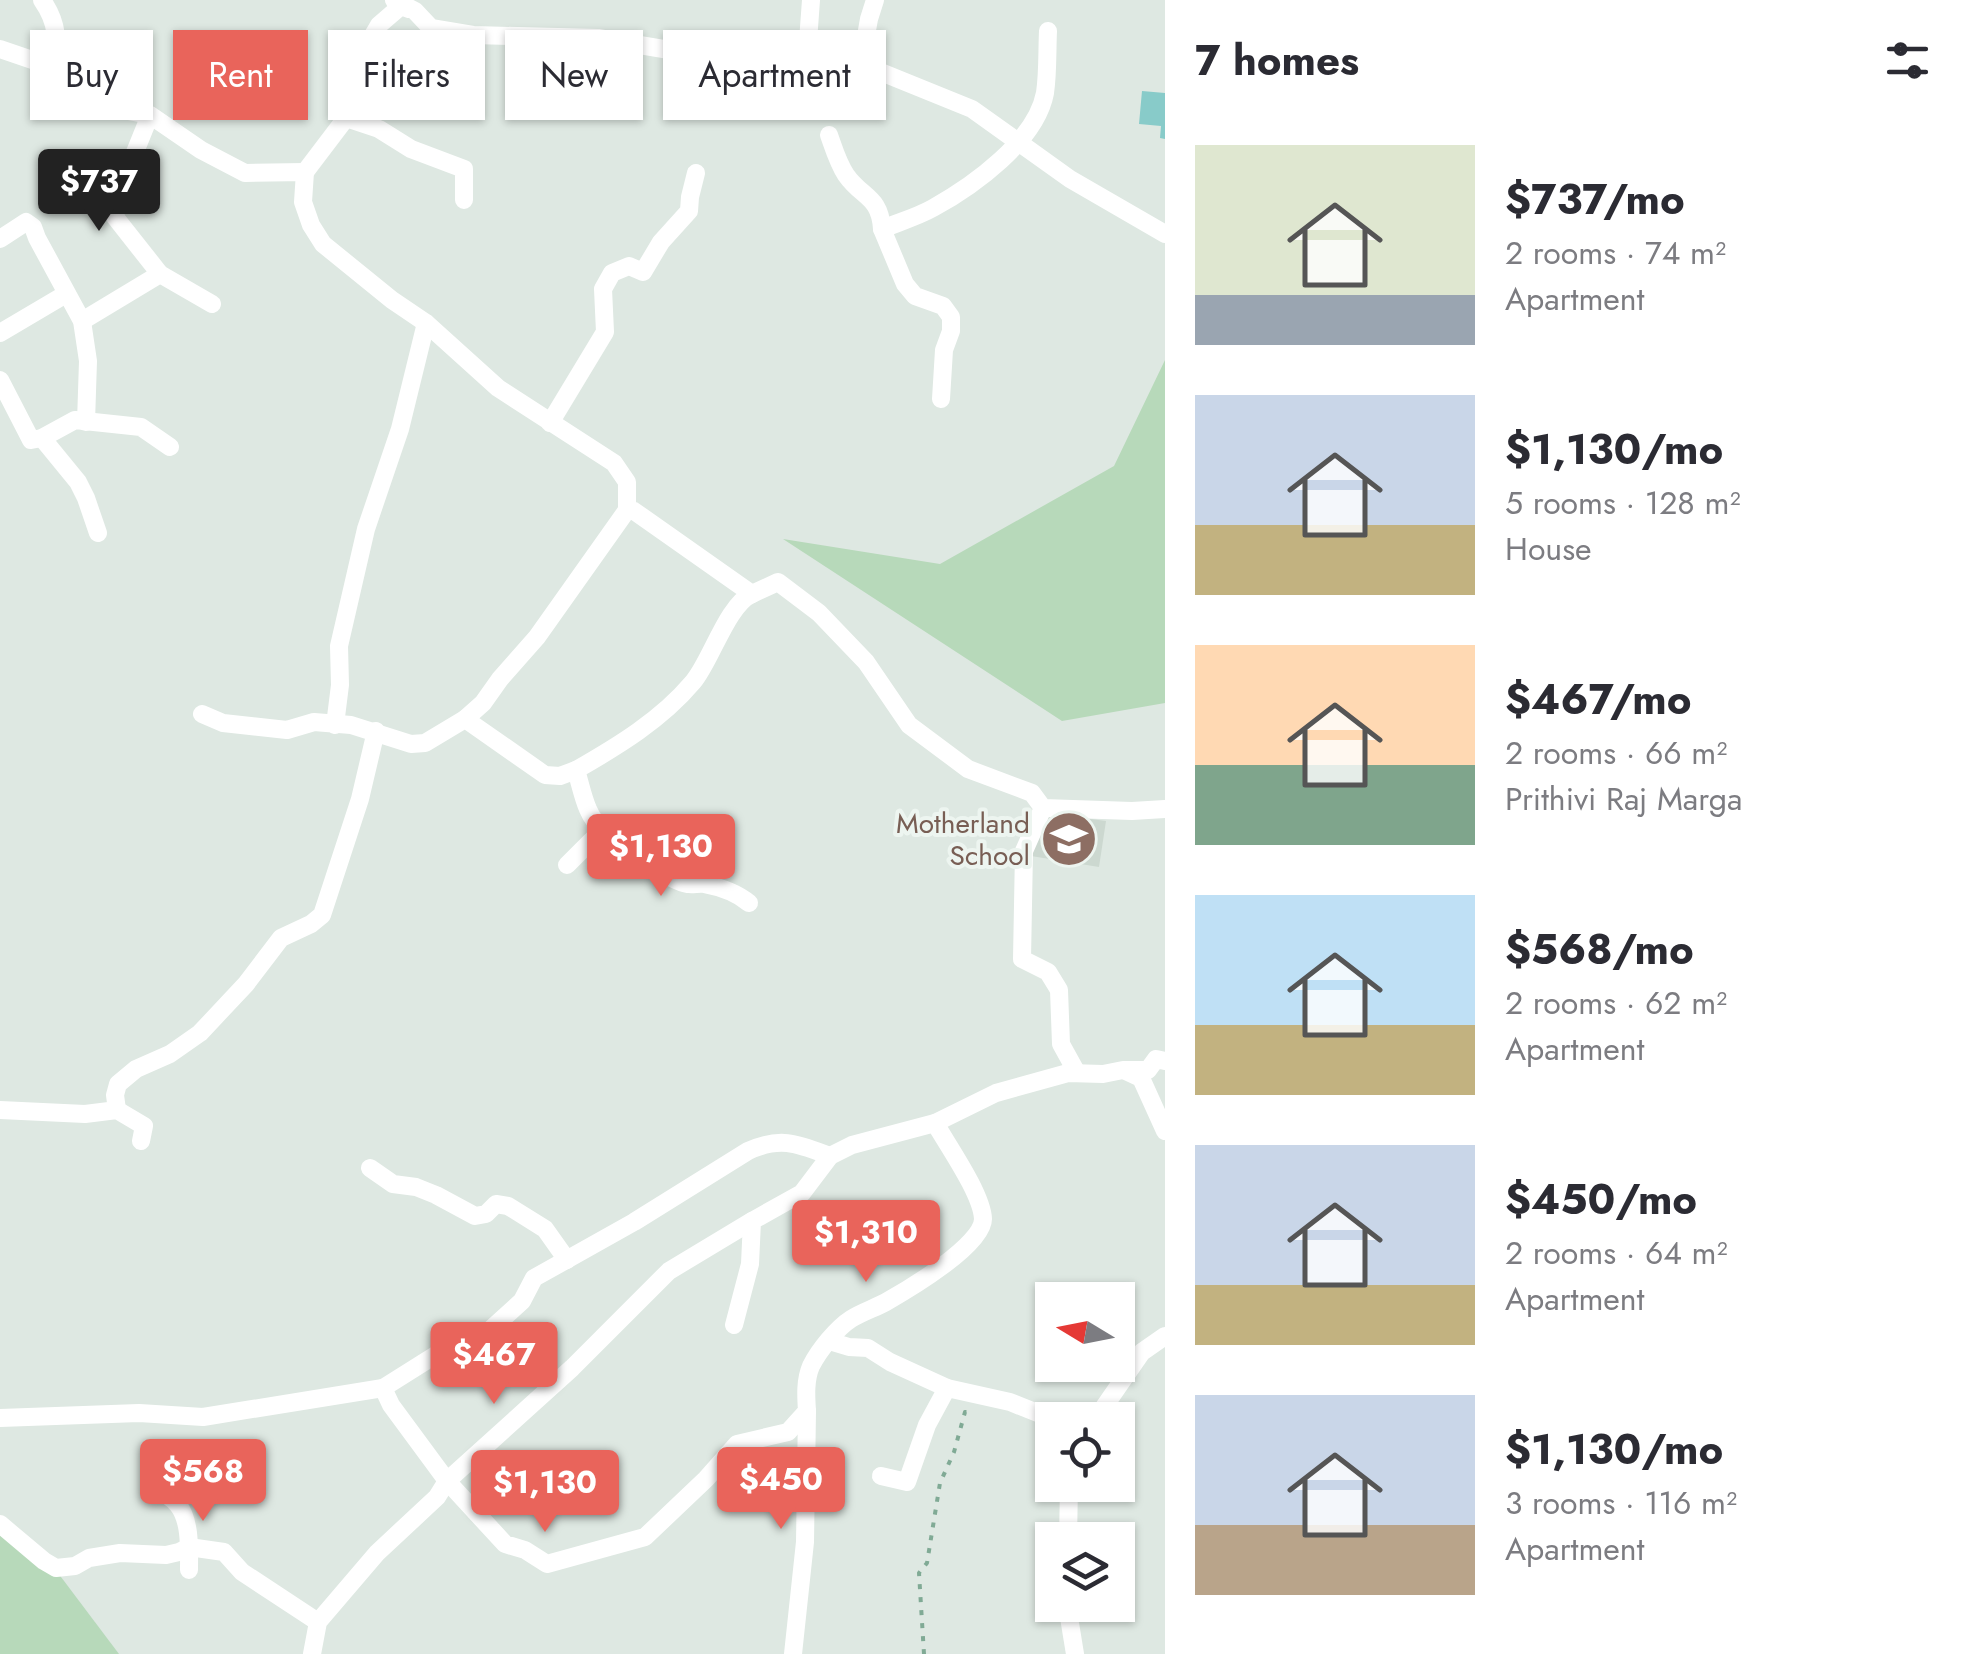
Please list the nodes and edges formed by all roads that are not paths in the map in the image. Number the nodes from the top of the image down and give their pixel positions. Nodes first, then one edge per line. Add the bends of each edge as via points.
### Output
1 (42, 0) edge
2 (394, 0) edge
3 (811, 0) edge
4 (876, 0) edge
5 (415, 11) junction
6 (56, 30) edge
7 (376, 30) edge
8 (809, 30) edge
9 (867, 30) edge
10 (1048, 30) dead end
11 (0, 49) edge
12 (663, 49) edge
13 (30, 60) edge
14 (886, 74) edge
15 (153, 116) edge
16 (148, 120) edge
17 (344, 120) edge
18 (352, 120) edge
19 (830, 136) dead end
20 (1020, 144) junction
21 (305, 172) junction
22 (696, 172) dead end
23 (464, 200) dead end
24 (882, 229) junction
25 (2, 234) edge
26 (1165, 234) edge
27 (160, 274) junction
28 (66, 294) junction
29 (212, 304) dead end
30 (82, 322) junction
31 (426, 323) junction
32 (0, 333) edge
33 (0, 380) edge
34 (941, 399) dead end
35 (86, 422) junction
36 (550, 423) junction
37 (42, 438) junction
38 (170, 446) dead end
39 (627, 510) junction
40 (98, 533) dead end
41 (752, 594) junction
42 (202, 714) dead end
43 (465, 719) junction
44 (334, 725) junction
45 (376, 732) junction
46 (576, 770) junction
47 (1042, 808) junction
48 (1165, 809) edge
49 (603, 829) junction
50 (568, 865) dead end
51 (749, 903) dead end
52 (1165, 1060) edge
53 (1124, 1070) junction
54 (1077, 1073) junction
55 (0, 1110) edge
56 (117, 1110) junction
57 (934, 1123) junction
58 (1165, 1130) edge
59 (141, 1141) dead end
60 (830, 1156) junction
61 (370, 1168) dead end
62 (752, 1221) junction
63 (567, 1260) junction
64 (734, 1325) dead end
65 (1165, 1336) edge
66 (829, 1341) junction
67 (383, 1388) junction
68 (947, 1388) junction
69 (1107, 1402) edge
70 (807, 1411) junction
71 (1035, 1412) edge
72 (0, 1418) edge
73 (881, 1476) dead end
74 (447, 1481) junction
75 (152, 1486) dead end
76 (0, 1524) edge
77 (189, 1546) junction
78 (189, 1570) dead end
79 (318, 1622) junction
80 (1069, 1622) edge
81 (312, 1654) edge
82 (793, 1654) edge
83 (1074, 1654) edge

1 - 6 street
2 - 5 street
3 - 8 street
4 - 9 street
5 - 7 street via 401,6
5 - 12 street via 431,28 473,35 598,38
10 - 20 street via 1045,94
11 - 13 street
14 - 20 street via 972,109
15 - 21 street via 245,173
16 - 27 street via 115,217
17 - 21 street
18 - 23 street via 464,169
19 - 24 street via 842,170 876,204
20 - 24 street via 930,210
20 - 26 street
21 - 31 street via 303,202 323,244
22 - 36 street via 690,211 643,272 630,266 612,273 603,289 605,332
24 - 34 street via 905,284 950,317
25 - 28 street via 21,223 33,226
27 - 29 street
27 - 30 street
28 - 30 street
28 - 32 street
30 - 35 street
31 - 36 street via 498,388
31 - 44 street via 338,646
33 - 37 street via 32,440
35 - 37 street via 76,420
35 - 38 street via 141,427
36 - 39 street via 614,463 627,482
37 - 40 street via 78,482
39 - 41 street
39 - 43 street via 537,637
41 - 46 street via 694,681 638,733
41 - 47 street via 778,582 820,613 866,662 909,725 968,769 1032,793
42 - 44 street via 288,730 314,722
43 - 45 street via 425,743
43 - 46 street via 546,774
44 - 45 street
45 - 56 street via 322,915 281,938 200,1033 118,1084
46 - 49 street via 596,826
47 - 48 street
47 - 54 street via 1024,851 1022,958 1048,972 1059,990 1061,1044
49 - 50 street
49 - 51 street via 618,831 670,876
52 - 53 street via 1156,1059 1148,1070
53 - 54 street
53 - 58 street via 1142,1078
54 - 57 street via 996,1093
55 - 56 street
56 - 59 street via 144,1126
57 - 60 street
57 - 66 street via 980,1205 978,1236 930,1274 850,1320
60 - 62 street via 802,1193
60 - 63 street via 793,1142 768,1142
61 - 63 street via 475,1216 496,1204 508,1206 545,1230
62 - 64 street via 750,1264
62 - 74 street via 669,1271
63 - 67 street via 534,1278 522,1302 489,1331
65 - 69 street via 1142,1352
66 - 68 street via 868,1348
66 - 70 street via 811,1366
67 - 72 street via 203,1417
67 - 74 street
68 - 71 street
68 - 73 street via 907,1482
70 - 74 street via 788,1432 736,1444 645,1536 547,1564 505,1544
70 - 82 street via 805,1542
74 - 79 street
75 - 77 street via 179,1506
76 - 77 street via 56,1568 120,1553 173,1554
77 - 78 street
77 - 79 street via 224,1552 242,1572
79 - 81 street
80 - 83 street

